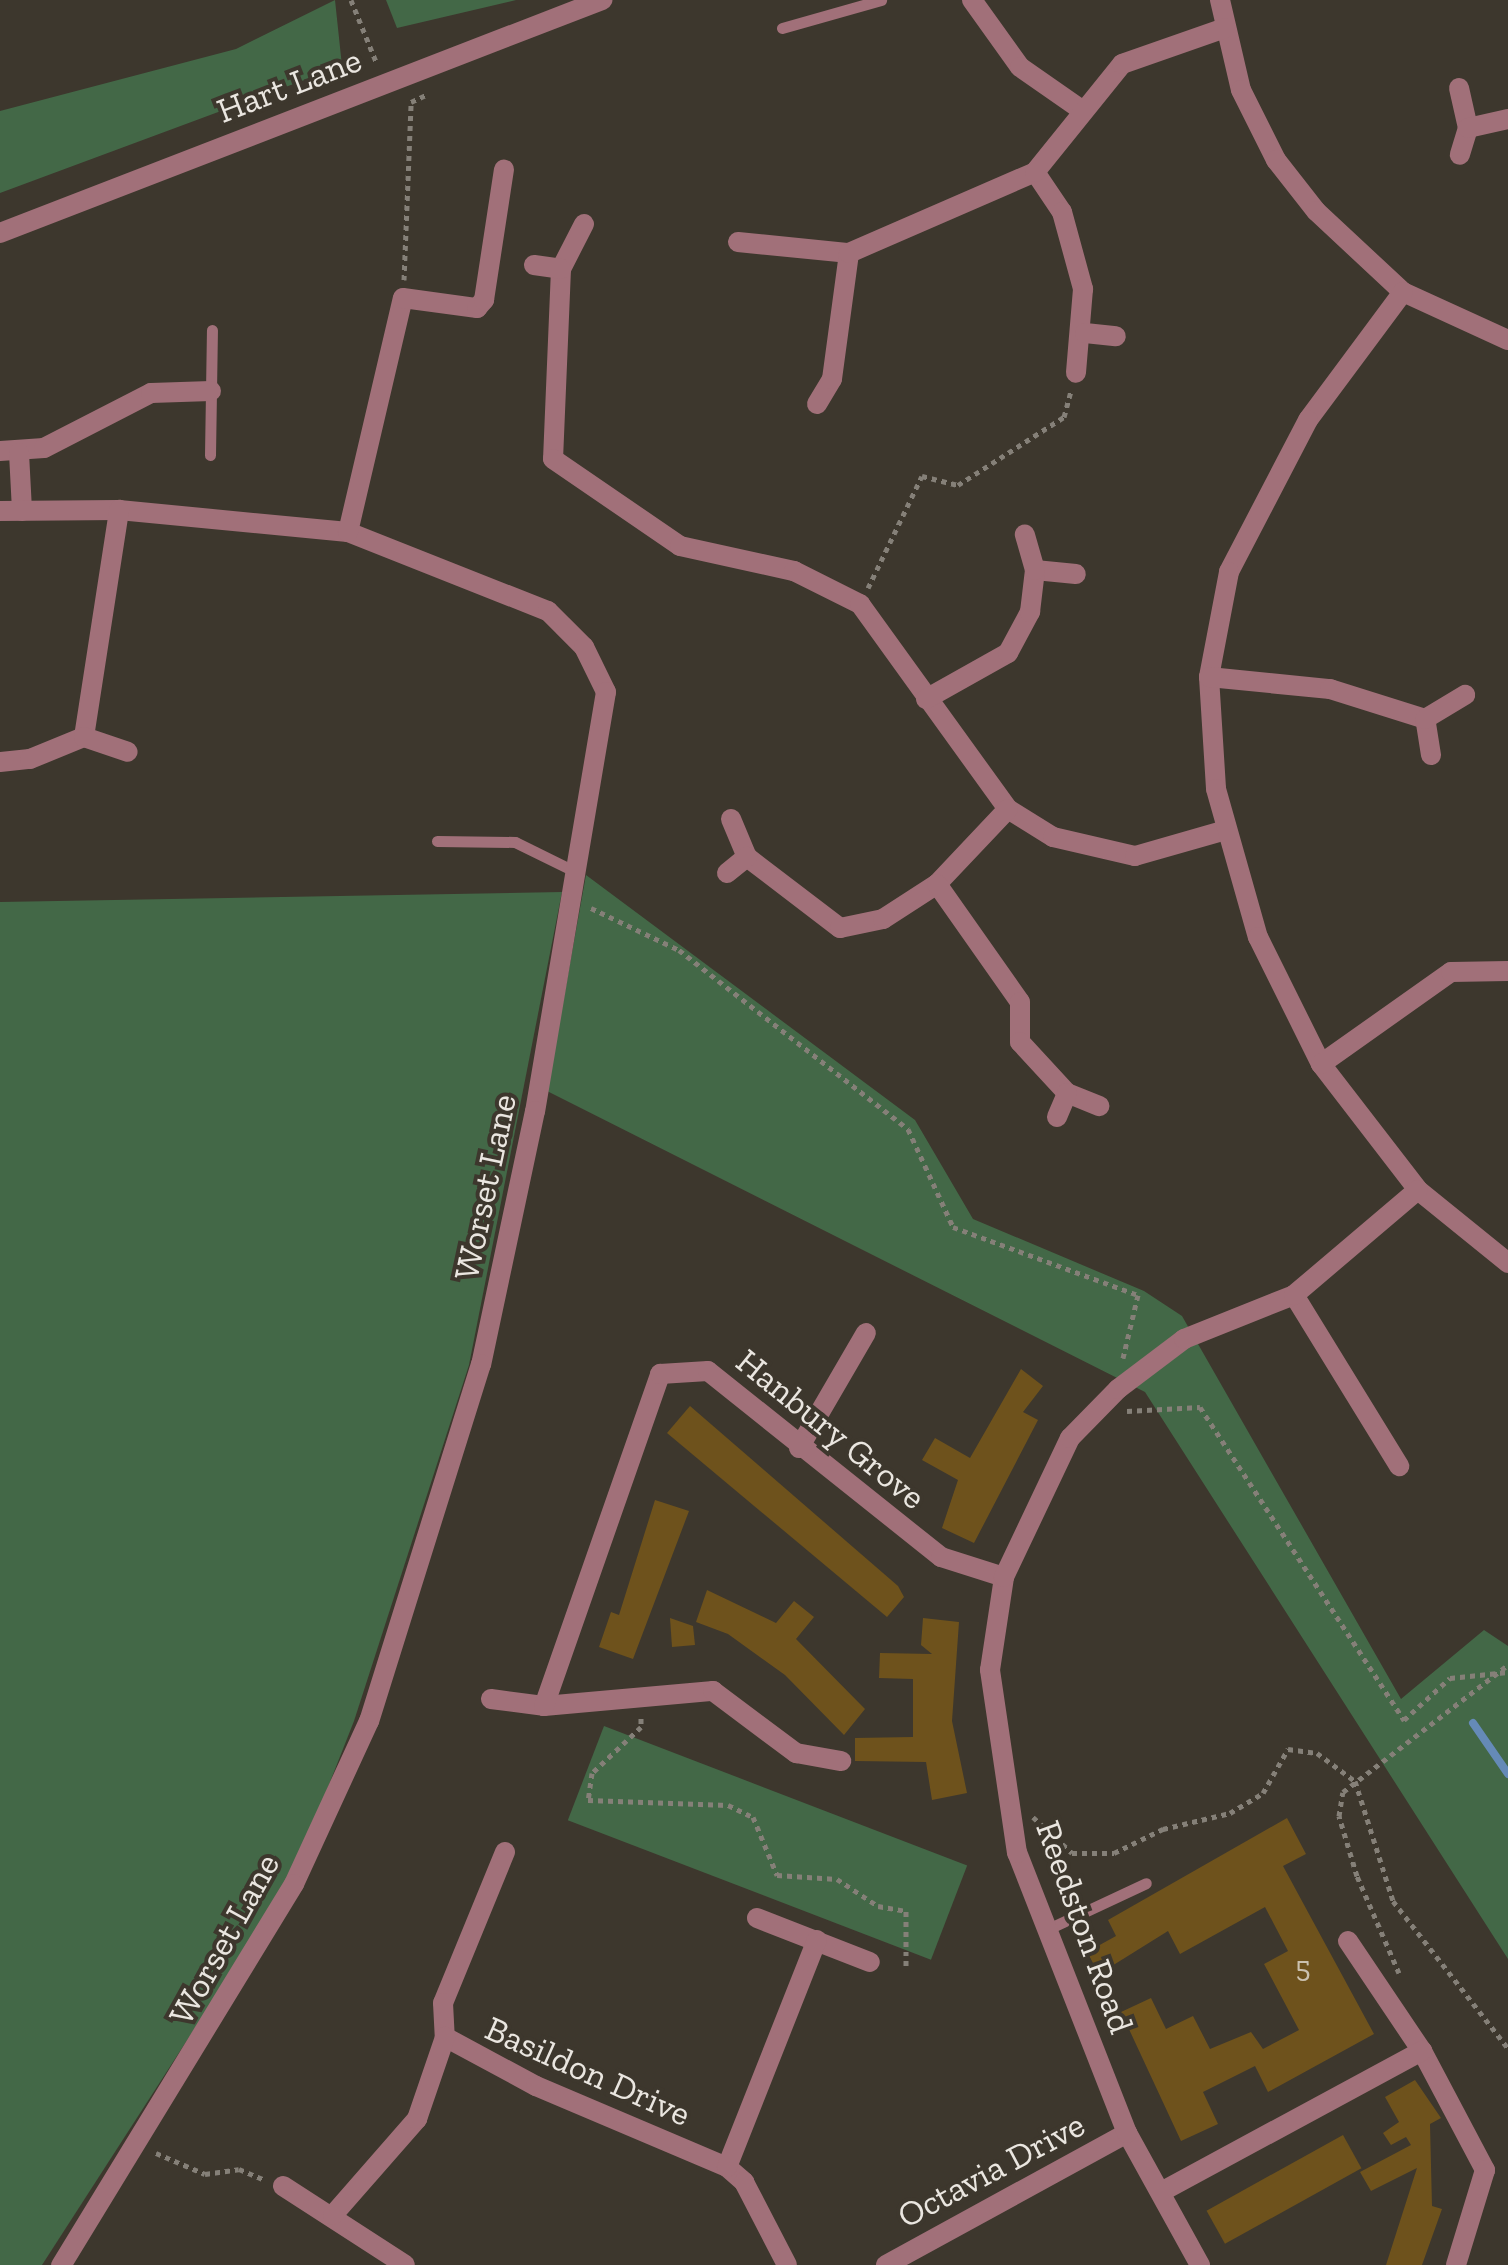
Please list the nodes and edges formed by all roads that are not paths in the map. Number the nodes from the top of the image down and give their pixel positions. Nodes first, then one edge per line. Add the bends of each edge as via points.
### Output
1 (602, 0) edge
2 (881, 0) edge
3 (972, 0) edge
4 (1220, 0) edge
5 (782, 28) dead end
6 (1225, 28) junction
7 (1459, 88) dead end
8 (1083, 111) junction
9 (1508, 119) edge
10 (1468, 128) junction
11 (1460, 156) dead end
12 (504, 170) dead end
13 (1035, 172) junction
14 (584, 224) dead end
15 (0, 233) edge
16 (738, 242) dead end
17 (849, 254) junction
18 (534, 265) dead end
19 (561, 268) junction
20 (1403, 292) junction
21 (212, 330) dead end
22 (1085, 333) junction
23 (1116, 336) dead end
24 (1508, 340) edge
25 (1076, 373) road end
26 (211, 391) junction
27 (817, 404) dead end
28 (9, 452) edge
29 (210, 455) dead end
30 (119, 510) junction
31 (0, 511) edge
32 (22, 511) junction
33 (348, 532) junction
34 (1025, 534) dead end
35 (1035, 570) junction
36 (1076, 574) dead end
37 (1210, 678) junction
38 (1465, 695) dead end
39 (926, 699) junction
40 (1425, 719) junction
41 (84, 737) junction
42 (128, 752) dead end
43 (1431, 755) dead end
44 (0, 762) edge
45 (1008, 809) junction
46 (731, 819) dead end
47 (1226, 830) junction
48 (437, 841) dead end
49 (748, 856) junction
50 (574, 871) junction
51 (727, 874) dead end
52 (937, 884) junction
53 (1508, 971) edge
54 (1321, 1064) junction
55 (1067, 1094) junction
56 (1098, 1106) dead end
57 (1056, 1118) dead end
58 (1418, 1190) junction
59 (1508, 1264) edge
60 (1294, 1295) junction
61 (866, 1332) dead end
62 (799, 1448) junction
63 (1399, 1466) dead end
64 (1004, 1577) junction
65 (490, 1700) dead end
66 (544, 1706) junction
67 (840, 1760) dead end
68 (505, 1852) dead end
69 (1146, 1883) dead end
70 (757, 1918) dead end
71 (1048, 1929) junction
72 (817, 1940) junction
73 (1348, 1941) dead end
74 (870, 1962) dead end
75 (445, 2037) junction
76 (1422, 2052) junction
77 (1127, 2133) junction
78 (727, 2167) junction
79 (275, 2183) road end
80 (1161, 2192) junction
81 (334, 2215) junction
82 (916, 2257) edge
83 (61, 2265) edge
84 (404, 2265) edge
85 (787, 2265) edge
86 (886, 2265) edge
87 (1200, 2265) edge
88 (1456, 2265) edge

1 - 15 street, Hart Lane
2 - 5 lane
3 - 8 street via 1020,67
4 - 6 street
6 - 8 street via 1122,64
6 - 20 street via 1241,90 1276,160 1351,250
7 - 10 street
8 - 13 street
9 - 10 street
10 - 11 street
12 - 33 street via 484,300 477,308 403,298
13 - 17 street
13 - 22 street via 1062,212
14 - 19 street
16 - 17 street
17 - 27 street via 832,378
18 - 19 street
19 - 39 street via 553,460 680,546 794,572 860,604
20 - 24 street
20 - 37 street via 1308,420 1242,539
21 - 26 lane
22 - 23 street
22 - 25 street
26 - 28 street via 151,393 44,448
26 - 29 lane
28 - 32 street
30 - 32 street, Worset Lane
30 - 33 street, Worset Lane
30 - 41 street
31 - 32 street, Worset Lane
33 - 50 street, Worset Lane via 548,611 584,647 606,692
34 - 35 street
35 - 36 street
35 - 39 street via 1030,612 1008,653
37 - 40 street via 1330,689
37 - 47 street
38 - 40 street
39 - 45 street
40 - 43 street
41 - 42 street
41 - 44 street via 30,760
45 - 47 street via 1053,837 1134,856
45 - 52 street
46 - 49 street
47 - 54 street via 1258,937
48 - 50 lane via 515,842
49 - 51 street
49 - 52 street via 840,928 883,919
50 - 83 street, Worset Lane via 482,1364 369,1721 294,1884
52 - 55 street via 1020,1002 1020,1042
53 - 54 street via 1451,972
54 - 58 street
55 - 56 street
55 - 57 street
58 - 59 street
58 - 60 street, Reedston Road
60 - 63 street
60 - 64 street, Reedston Road via 1184,1339 1118,1389 1070,1438 1037,1494
61 - 62 street
62 - 64 street, Hanbury Grove via 940,1557
62 - 66 street, Hanbury Grove via 708,1371 660,1374
64 - 71 street, Reedston Road via 990,1670 1002,1770 1017,1853
65 - 66 street
66 - 67 street via 712,1691 796,1754
68 - 75 street, Basildon Drive via 443,2003
69 - 71 lane
70 - 72 street
71 - 77 street, Reedston Road
72 - 74 street
72 - 78 street
73 - 76 street
75 - 78 street, Basildon Drive via 536,2086
75 - 81 street via 418,2119
76 - 80 street
76 - 88 street via 1486,2170
77 - 80 street, Reedston Road
77 - 82 street, Octavia Drive
78 - 85 street via 744,2182
79 - 81 street
80 - 87 street, Reedston Road
81 - 84 street
82 - 86 street, Octavia Drive

